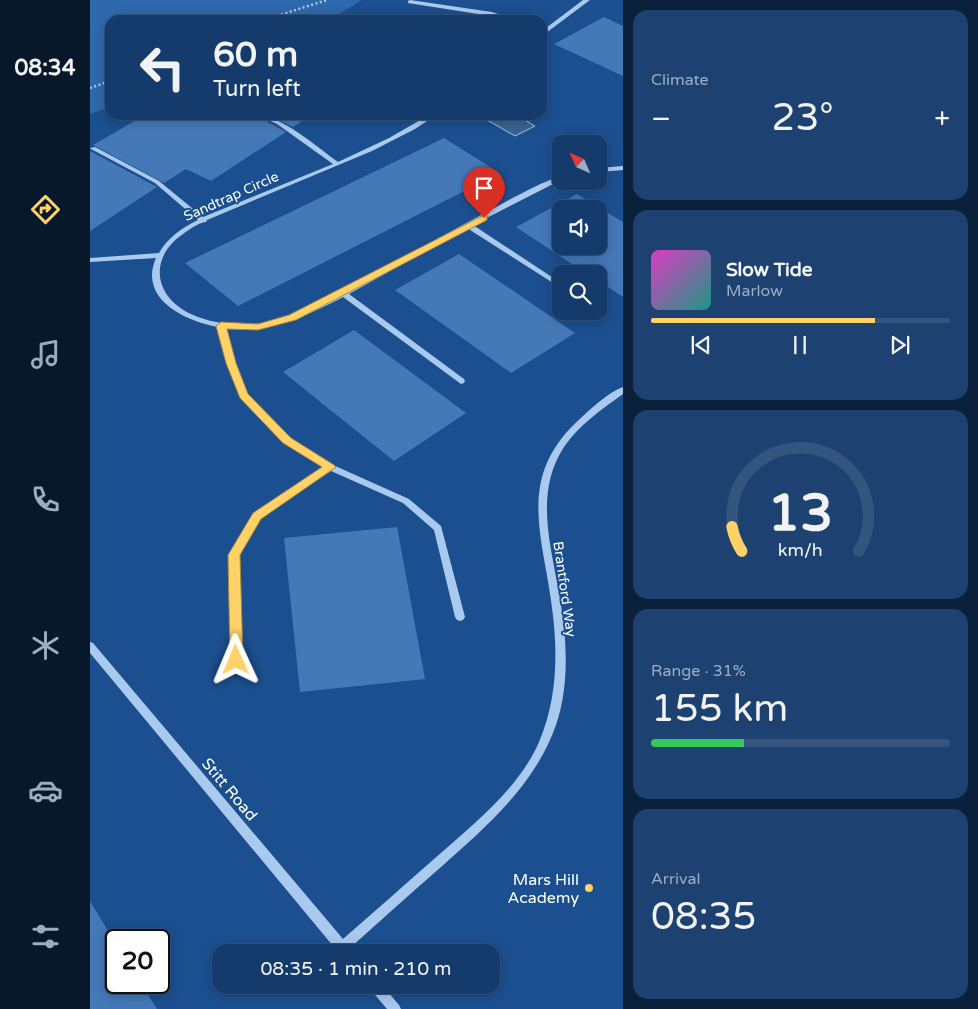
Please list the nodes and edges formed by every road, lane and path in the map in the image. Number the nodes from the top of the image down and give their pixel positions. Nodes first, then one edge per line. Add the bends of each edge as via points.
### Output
1 (327, 0) edge
2 (587, 0) edge
3 (410, 2) dead end
4 (280, 15) edge
5 (491, 15) edge
6 (547, 29) edge
7 (105, 83) edge
8 (90, 88) edge
9 (272, 120) edge
10 (424, 120) edge
11 (93, 148) dead end
12 (336, 164) junction
13 (623, 168) edge
14 (608, 169) edge
15 (552, 183) edge
16 (204, 221) junction
17 (468, 226) junction
18 (161, 254) junction
19 (90, 260) edge
20 (552, 280) edge
21 (343, 293) junction
22 (221, 326) junction
23 (461, 381) dead end
24 (623, 390) edge
25 (330, 467) junction
26 (460, 617) dead end
27 (90, 646) edge
28 (236, 660) dead end
29 (339, 944) edge
30 (351, 944) edge
31 (382, 994) edge
32 (394, 1009) edge

1 - 4 path
2 - 6 street
3 - 5 street
7 - 8 path
9 - 12 street via 316,147
10 - 12 street, Sandtrap Circle via 390,140
11 - 16 street via 157,182
12 - 16 street, Sandtrap Circle
13 - 14 street
15 - 17 street, Sandtrap Circle
16 - 18 street, Sandtrap Circle via 177,235
17 - 20 street
17 - 21 street, Sandtrap Circle
18 - 19 street
18 - 22 street, Sandtrap Circle via 156,277 164,298 187,315
21 - 22 street, Sandtrap Circle via 276,324
21 - 23 street
22 - 25 street via 243,396 287,441
24 - 30 street, Brantford Way via 583,420 561,444 543,488 541,521 558,615 560,658 557,702 542,748 524,777 496,811
25 - 26 street via 406,501 438,528
25 - 28 street via 257,516 234,555
27 - 29 street, Stitt Road
31 - 32 street

